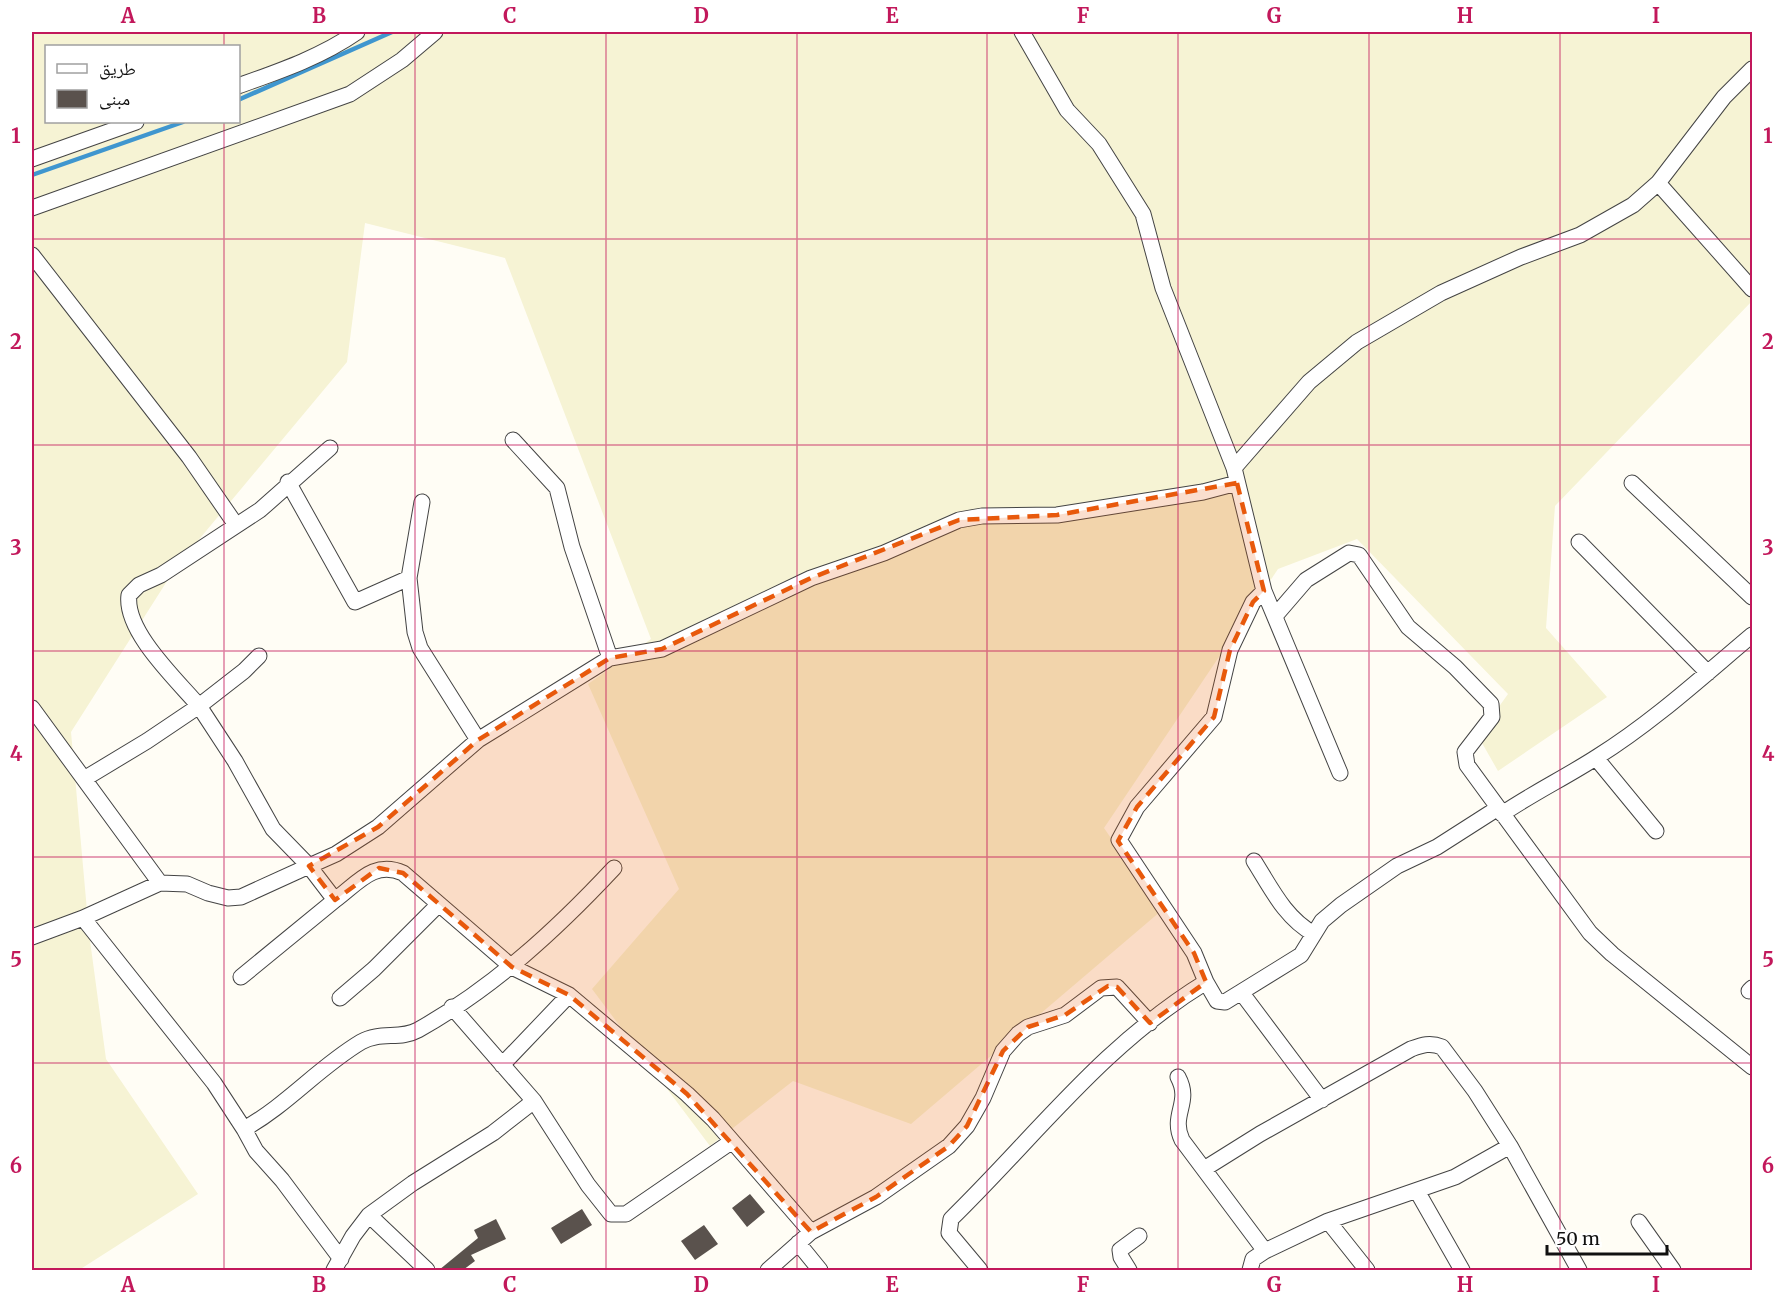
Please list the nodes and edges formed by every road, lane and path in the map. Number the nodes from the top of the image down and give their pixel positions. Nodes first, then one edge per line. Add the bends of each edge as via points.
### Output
1 (357, 32) edge
2 (435, 32) edge
3 (1022, 32) edge
4 (1752, 69) edge
5 (240, 85) edge
6 (133, 123) edge
7 (32, 159) edge
8 (1659, 183) junction
9 (32, 208) edge
10 (32, 255) edge
11 (1752, 289) edge
12 (513, 440) dead end
13 (330, 448) dead end
14 (1234, 468) junction
15 (288, 482) junction
16 (1237, 483) junction
17 (1632, 483) dead end
18 (422, 502) dead end
19 (236, 525) junction
20 (1579, 542) dead end
21 (409, 578) junction
22 (1264, 591) junction
23 (1752, 597) edge
24 (1275, 616) junction
25 (1752, 635) edge
26 (259, 656) dead end
27 (610, 658) junction
28 (1708, 673) junction
29 (199, 706) junction
30 (32, 708) edge
31 (478, 740) junction
32 (1596, 758) junction
33 (1340, 773) dead end
34 (84, 779) junction
35 (1500, 811) junction
36 (1656, 831) dead end
37 (1254, 861) dead end
38 (309, 866) junction
39 (614, 868) dead end
40 (160, 883) junction
41 (335, 900) junction
42 (439, 904) junction
43 (83, 918) junction
44 (1314, 934) junction
45 (32, 937) edge
46 (512, 967) junction
47 (241, 977) dead end
48 (1206, 982) junction
49 (1241, 992) junction
50 (569, 995) junction
51 (340, 998) dead end
52 (452, 1007) junction
53 (1149, 1023) junction
54 (502, 1065) junction
55 (1752, 1067) edge
56 (1178, 1077) dead end
57 (1322, 1100) junction
58 (534, 1101) junction
59 (244, 1129) junction
60 (731, 1142) junction
61 (1510, 1146) junction
62 (1204, 1169) junction
63 (1417, 1191) junction
64 (369, 1215) junction
65 (1328, 1221) junction
66 (1639, 1222) dead end
67 (811, 1232) junction
68 (1139, 1236) dead end
69 (798, 1243) junction
70 (1265, 1251) junction
71 (338, 1265) edge
72 (428, 1270) edge
73 (768, 1270) edge
74 (819, 1270) edge
75 (980, 1270) edge
76 (1130, 1270) edge
77 (1250, 1270) edge
78 (1367, 1270) edge
79 (1462, 1270) edge
80 (1579, 1270) edge
81 (1673, 1270) edge

1 - 5 street via 297,65
2 - 9 street via 402,60 350,94
3 - 14 street via 1067,110 1099,144 1143,214 1163,288
4 - 8 street via 1724,96
6 - 7 street
8 - 11 street
8 - 14 street via 1600,226 1441,293 1357,342 1309,382
10 - 19 street via 189,457
12 - 27 street via 557,488
13 - 15 street
14 - 16 street
15 - 19 street via 260,510
15 - 21 street via 355,602
16 - 22 street
16 - 27 street via 1057,516 982,516 959,520 884,553 810,578 662,649
17 - 23 street
18 - 21 street
19 - 29 street via 129,595 129,609 141,636
20 - 28 street
21 - 31 street via 420,648
22 - 24 street
22 - 48 street via 1253,602 1230,650 1214,717 1137,807 1119,840 1194,953
24 - 33 street
24 - 35 street via 1312,575 1349,553 1359,555 1408,627 1491,704 1492,717 1465,755 1473,775
25 - 28 street
26 - 29 street
27 - 31 street
28 - 32 street
29 - 34 street
29 - 38 street via 273,829
30 - 34 street
31 - 38 street via 378,827
32 - 35 street
32 - 36 street
34 - 40 street
35 - 44 street via 1397,866 1322,921
35 - 55 street via 1590,933
37 - 44 street via 1288,913
38 - 40 street via 241,897 228,898 187,884
38 - 41 street
39 - 46 street
40 - 43 street
41 - 42 street via 385,867 403,873
41 - 47 street
42 - 46 street
42 - 51 street
43 - 45 street
43 - 59 street via 214,1083
44 - 49 street via 1301,954
46 - 50 street
46 - 52 street
48 - 49 street via 1219,1002
48 - 53 street
49 - 57 street
50 - 54 street
50 - 60 street via 687,1094
52 - 54 street
52 - 59 street via 415,1032 376,1035 361,1042
53 - 67 street via 1117,987 1108,986 1092,993 1065,1015 1028,1027 1003,1051 973,1117 949,1146 876,1197
53 - 75 street via 1062,1100 951,1219 950,1233
54 - 58 street
56 - 62 street via 1185,1099 1177,1116 1177,1131
57 - 61 street via 1411,1050 1434,1044 1442,1047 1475,1091
57 - 62 street
58 - 60 street via 611,1214 626,1214
58 - 64 street via 493,1133
59 - 71 street
60 - 67 street
61 - 63 street via 1455,1177
61 - 80 street
62 - 70 street
63 - 65 street
63 - 79 street
64 - 71 street
64 - 72 street
65 - 70 street
65 - 78 street
66 - 81 street
67 - 69 street
68 - 76 street via 1120,1250
69 - 73 street
69 - 74 street
70 - 77 street via 1252,1259

